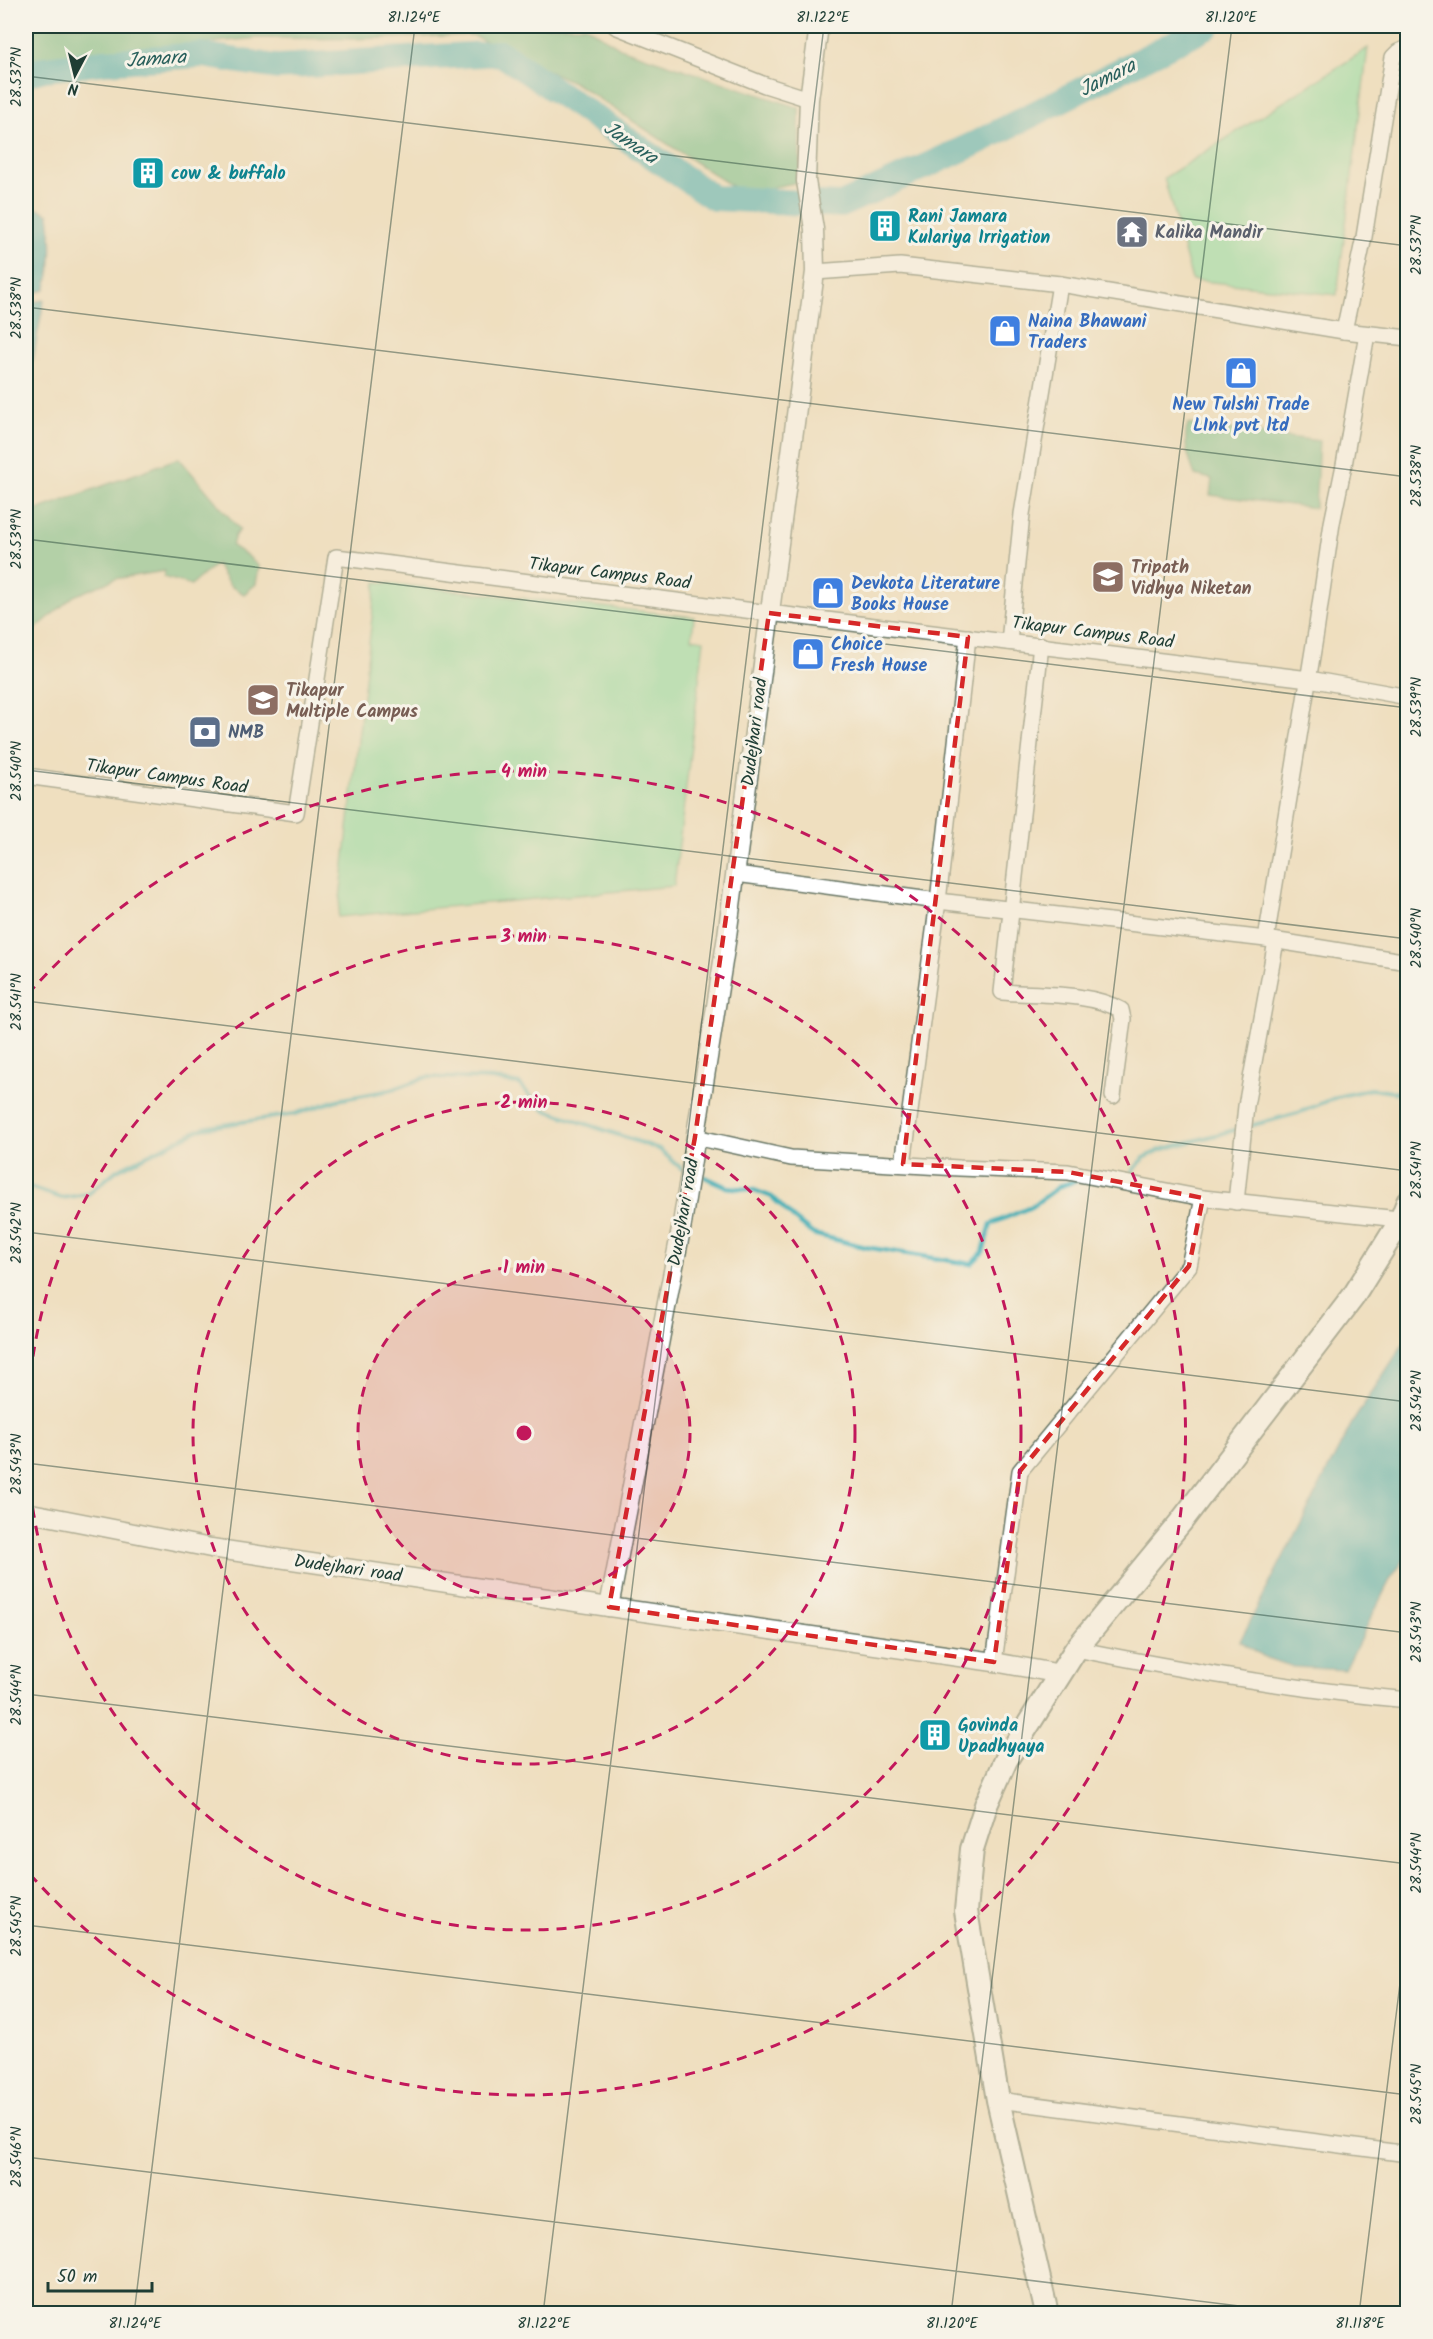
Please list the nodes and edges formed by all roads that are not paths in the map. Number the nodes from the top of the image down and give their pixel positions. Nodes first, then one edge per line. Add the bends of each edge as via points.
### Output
1 (615, 26) edge
2 (819, 26) edge
3 (1407, 48) edge
4 (809, 99) junction
5 (814, 272) junction
6 (1060, 284) junction
7 (1344, 331) junction
8 (1366, 334) junction
9 (1407, 338) edge
10 (769, 613) junction
11 (968, 637) junction
12 (1009, 642) junction
13 (1041, 645) junction
14 (1309, 679) junction
15 (1407, 697) edge
16 (26, 776) edge
17 (736, 874) junction
18 (938, 900) junction
19 (1012, 908) junction
20 (1271, 940) junction
21 (1407, 962) edge
22 (1113, 1096) dead end
23 (695, 1137) junction
24 (903, 1164) junction
25 (1203, 1198) junction
26 (1236, 1202) junction
27 (1405, 1214) edge
28 (26, 1512) edge
29 (609, 1607) junction
30 (1076, 1649) junction
31 (994, 1662) junction
32 (1061, 1674) junction
33 (1407, 1700) edge
34 (998, 2100) junction
35 (1407, 2154) edge
36 (1047, 2313) edge

1 - 4 street
2 - 4 street, Dudejhari road
3 - 7 street via 1393,57 1364,237
4 - 5 street, Dudejhari road via 806,181 814,229
5 - 6 street via 900,266
5 - 10 street, Dudejhari road
6 - 7 street
6 - 12 street via 1022,514
7 - 8 street
8 - 9 street
8 - 14 street
10 - 11 street, Tikapur Campus Road
10 - 16 street, Tikapur Campus Road via 336,557 296,813
10 - 17 street, Dudejhari road
11 - 12 street, Tikapur Campus Road
11 - 18 street
12 - 13 street, Tikapur Campus Road
13 - 14 street, Tikapur Campus Road
13 - 19 street
14 - 15 street, Tikapur Campus Road
14 - 20 street
17 - 18 street
17 - 23 street, Dudejhari road
18 - 19 street
18 - 24 street
19 - 20 street
19 - 22 street via 1002,992 1073,997 1112,1004 1121,1010
20 - 21 street
20 - 26 street
23 - 24 street via 791,1158
23 - 29 street, Dudejhari road
24 - 25 street via 1068,1172
25 - 26 street
25 - 31 street via 1189,1266 1020,1471
26 - 27 street
27 - 30 main road via 1353,1297 1304,1362
28 - 29 street, Dudejhari road via 211,1548
29 - 31 street
30 - 32 main road
30 - 33 street via 1205,1675 1324,1693
31 - 32 street
32 - 34 main road via 1006,1760 972,1849 966,1911
34 - 35 street
34 - 36 main road

